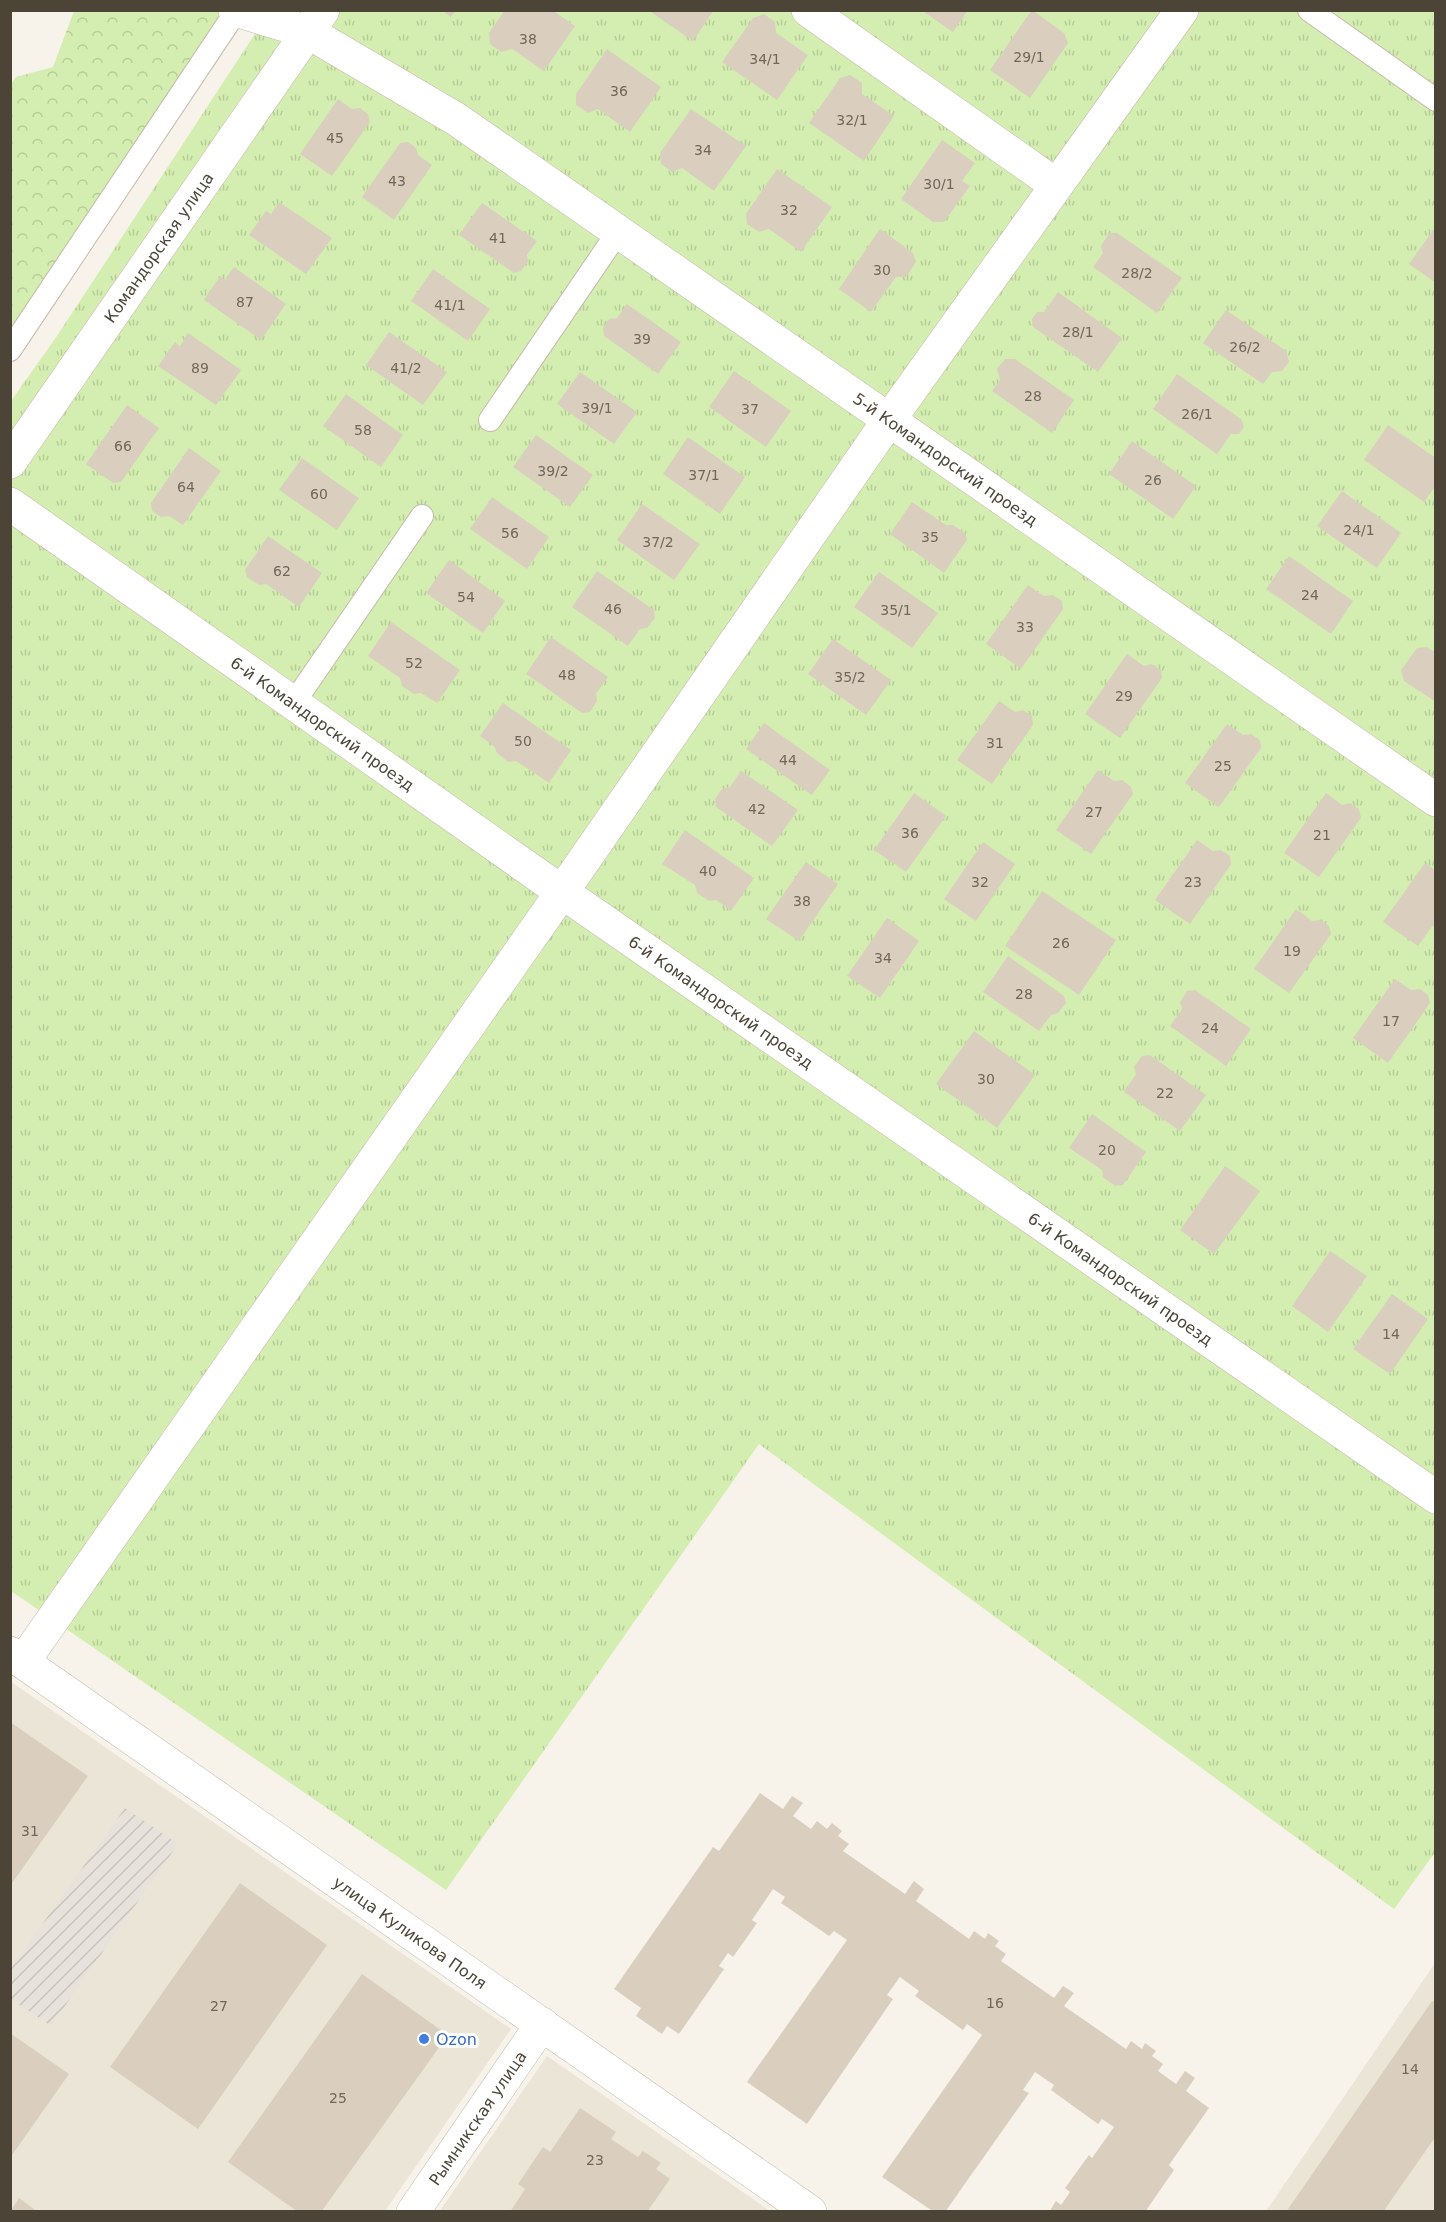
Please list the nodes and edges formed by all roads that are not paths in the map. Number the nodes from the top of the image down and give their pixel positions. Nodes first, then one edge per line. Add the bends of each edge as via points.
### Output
1 (808, 10) edge
2 (1182, 10) edge
3 (1308, 10) edge
4 (236, 11) edge
5 (316, 21) edge
6 (1436, 100) edge
7 (1056, 185) junction
8 (618, 232) junction
9 (10, 350) edge
10 (490, 420) dead end
11 (889, 420) junction
12 (10, 462) edge
13 (10, 504) edge
14 (422, 516) dead end
15 (293, 704) junction
16 (1436, 801) edge
17 (562, 892) junction
18 (1436, 1497) edge
19 (17, 1657) edge
20 (542, 2024) junction
21 (413, 2211) edge
22 (810, 2211) edge

1 - 7 street
2 - 7 street
3 - 6 lane
4 - 5 street, 5-й Командорский проезд
4 - 9 lane
5 - 8 street, 5-й Командорский проезд
5 - 12 street, Командорская улица
7 - 11 street
8 - 10 lane
8 - 11 street, 5-й Командорский проезд
11 - 16 street, 5-й Командорский проезд
11 - 17 street
13 - 15 street, 6-й Командорский проезд
14 - 15 lane
15 - 17 street, 6-й Командорский проезд
17 - 18 street, 6-й Командорский проезд
17 - 19 street
19 - 20 street, улица Куликова Поля
20 - 21 street, Рымникская улица
20 - 22 street, улица Куликова Поля

